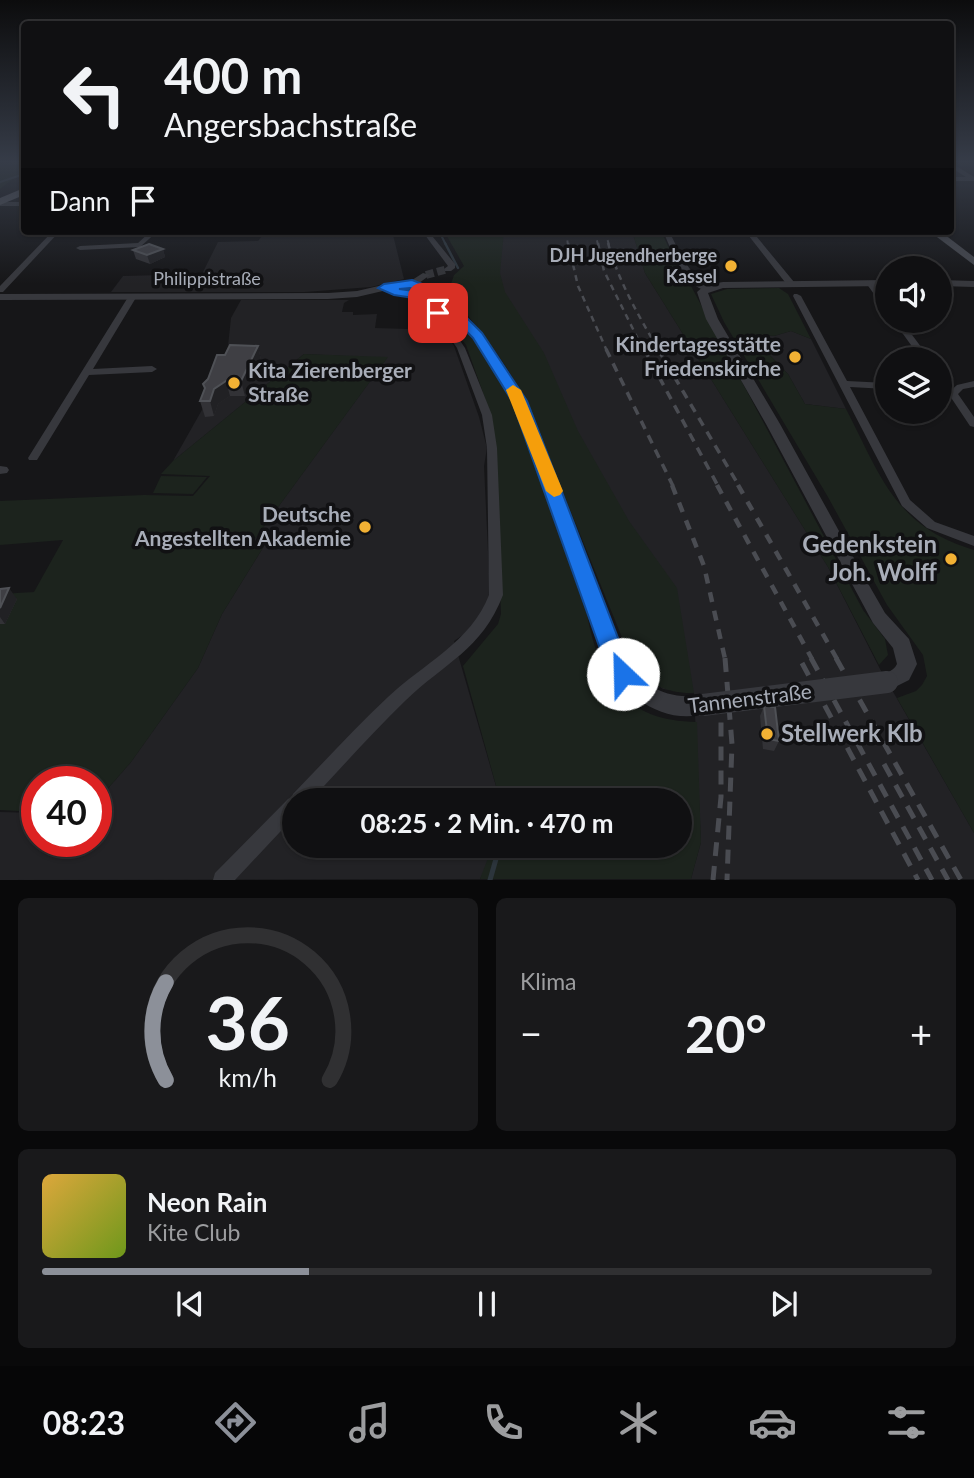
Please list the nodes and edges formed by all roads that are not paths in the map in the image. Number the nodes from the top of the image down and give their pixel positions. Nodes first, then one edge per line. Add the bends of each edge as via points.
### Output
1 (53, 235) edge
2 (151, 235) edge
3 (428, 235) edge
4 (668, 235) edge
5 (751, 235) edge
6 (939, 235) edge
7 (80, 248) dead end
8 (974, 262) edge
9 (448, 269) dead end
10 (419, 279) joint
11 (870, 283) junction
12 (875, 283) edge
13 (952, 283) edge
14 (790, 284) junction
15 (974, 284) edge
16 (384, 288) junction
17 (0, 290) edge
18 (704, 290) junction
19 (875, 290) edge
20 (133, 296) junction
21 (797, 296) dead end
22 (0, 298) edge
23 (152, 369) dead end
24 (86, 372) junction
25 (843, 384) junction
26 (974, 384) edge
27 (875, 385) edge
28 (974, 424) edge
29 (33, 458) dead end
30 (974, 541) edge
31 (311, 788) edge
32 (282, 818) edge
33 (222, 880) edge

1 - 17 street
2 - 7 street via 140,245
3 - 9 street via 452,267
4 - 18 street, Tannenstraße via 688,275
5 - 14 street
6 - 8 main road
10 - 16 street, Philippistraße
10 - 18 street, Tannenstraße, bridge via 478,336 520,401 615,660 640,691 676,707 897,680 907,664 905,651 878,618 712,319
11 - 12 street
11 - 14 street
11 - 19 street
13 - 15 street
14 - 18 street
16 - 20 street, Philippistraße via 328,296
16 - 31 street via 427,298 461,348 487,415 496,595 492,610 459,650 406,690
20 - 22 street, Philippistraße
20 - 24 street
21 - 25 street
23 - 24 street
24 - 29 street
25 - 27 street
25 - 30 street via 906,503 942,531
26 - 28 street via 953,393
32 - 33 street

